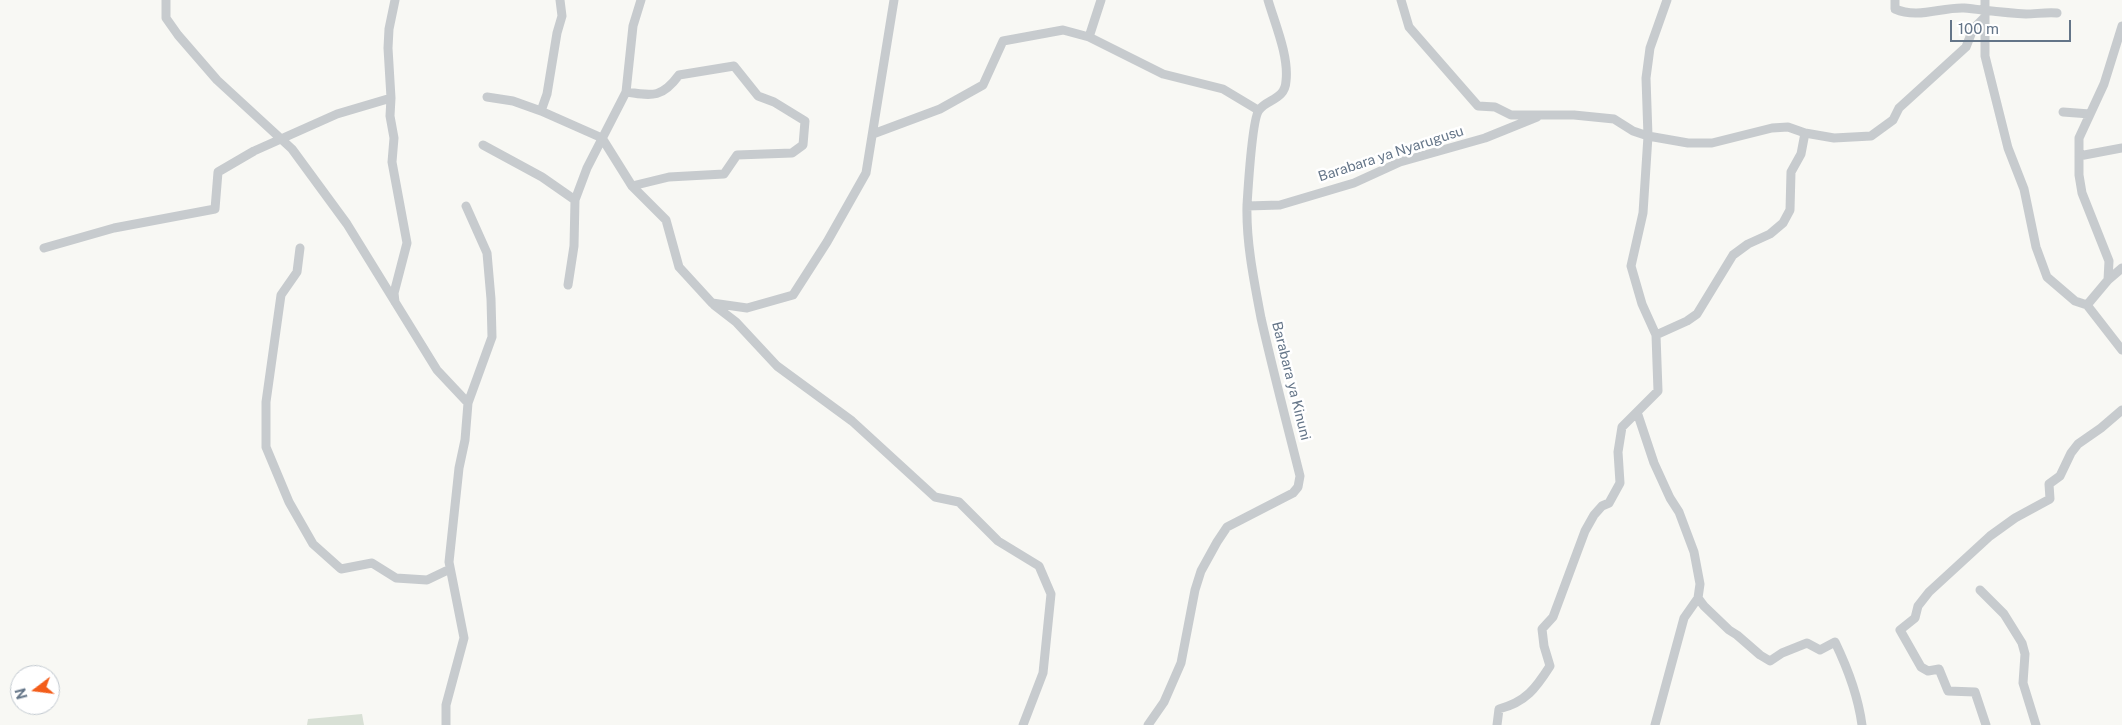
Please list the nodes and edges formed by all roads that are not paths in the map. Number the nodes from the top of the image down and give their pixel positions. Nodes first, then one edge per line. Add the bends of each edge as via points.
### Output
1 (166, 0) edge
2 (395, 0) edge
3 (560, 0) edge
4 (641, 0) edge
5 (894, 0) edge
6 (1101, 0) edge
7 (1268, 0) edge
8 (1401, 0) edge
9 (1666, 0) edge
10 (1895, 0) edge
11 (1985, 0) edge
12 (2056, 12) dead end
13 (1984, 15) junction
14 (2122, 26) edge
15 (1090, 37) junction
16 (626, 92) junction
17 (487, 97) dead end
18 (391, 98) junction
19 (1258, 110) junction
20 (541, 111) junction
21 (2063, 112) dead end
22 (2090, 114) junction
23 (1540, 116) junction
24 (1805, 133) junction
25 (873, 134) junction
26 (1648, 136) junction
27 (602, 138) junction
28 (281, 139) junction
29 (483, 145) dead end
30 (2122, 148) edge
31 (2079, 156) junction
32 (632, 186) junction
33 (575, 200) junction
34 (466, 206) dead end
35 (1247, 206) junction
36 (44, 248) dead end
37 (300, 248) dead end
38 (2122, 268) edge
39 (2108, 280) junction
40 (568, 286) dead end
41 (712, 303) junction
42 (396, 304) junction
43 (2087, 304) junction
44 (1656, 335) junction
45 (2122, 350) edge
46 (468, 402) junction
47 (2122, 410) edge
48 (1637, 412) junction
49 (450, 569) junction
50 (1980, 590) dead end
51 (1698, 598) junction
52 (446, 725) edge
53 (1023, 725) edge
54 (1148, 725) edge
55 (1497, 725) edge
56 (1655, 725) edge
57 (1862, 725) edge
58 (1986, 725) edge
59 (2036, 725) edge

1 - 28 street via 166,18 178,35 216,80
2 - 18 street via 388,38
3 - 20 street via 562,16 548,94
4 - 16 street via 633,26
5 - 25 street
6 - 15 street
7 - 19 street via 1280,39 1286,83 1283,92
8 - 23 street, Barabara ya Nyarugusu via 1409,27 1478,106 1495,107 1511,115
9 - 26 street via 1650,48 1646,78
10 - 13 street via 1895,9 1900,11 1917,13 1962,8
11 - 13 street
12 - 13 street
13 - 24 street, Barabara ya Nyarugusu via 1966,47 1899,108 1892,120 1871,136 1834,138
13 - 43 street via 1986,56 1997,106 2008,148 2024,189 2036,247 2047,276 2074,301
14 - 22 street via 2104,84
15 - 19 street via 1163,74 1223,89
15 - 25 street via 1063,30 1003,42 983,85 940,109
16 - 27 street
16 - 32 street via 653,96 669,88 679,75 734,66 758,96 805,121 803,145 792,153 737,155 724,174 669,177
17 - 20 street via 513,101
18 - 28 street via 337,114
18 - 42 street via 392,162 407,243 394,293
19 - 35 street, Barabara ya Kinuni
20 - 27 street
21 - 22 street
22 - 31 street via 2079,138
23 - 26 street, Barabara ya Nyarugusu via 1574,115 1614,120
23 - 35 street, Barabara ya Nyarugusu via 1485,138 1400,162 1354,184 1280,205
24 - 26 street, Barabara ya Nyarugusu via 1788,127 1772,128 1712,143 1688,143
24 - 44 street via 1791,172 1790,210 1783,223 1733,255 1697,314
25 - 41 street via 866,173 793,295 747,308
26 - 44 street via 1643,213 1631,266 1642,304
27 - 32 street
27 - 33 street
28 - 36 street via 218,172 215,208 114,228
28 - 42 street via 292,149 347,224
29 - 33 street via 542,177
30 - 31 street
31 - 39 street via 2082,193 2109,261
32 - 41 street via 666,220 679,267
33 - 40 street via 574,246
34 - 46 street via 487,253 492,299 492,337
35 - 54 street, Barabara ya Kinuni via 1254,285 1300,476 1298,487 1293,493 1227,527 1217,542 1195,590 1181,663 1164,702
37 - 49 street via 297,272 281,295 266,402 266,447 289,502 313,544 341,570 372,563 396,578 427,580
38 - 39 street
39 - 43 street
41 - 53 street via 736,322 777,366 852,421 935,496 959,502 998,541 1039,566 1051,594 1043,673
42 - 46 street via 438,370
43 - 45 street
44 - 48 street via 1658,391
46 - 49 street via 448,562
47 - 58 street via 2078,444 2060,476 2049,484 2050,499 1990,536 1929,592 1918,606 1915,618 1900,630 1921,667 1928,671 1939,669 1948,691 1976,692
48 - 51 street via 1654,463 1679,512 1694,552 1700,584
48 - 55 street via 1622,427 1618,452 1620,483 1609,503 1594,515 1585,531 1553,617 1542,630 1550,666 1523,700 1499,709
49 - 52 street via 464,638 446,705
50 - 59 street via 2004,614 2022,643 2025,654 2023,684
51 - 56 street via 1684,618
51 - 57 street via 1729,630 1770,660 1807,643 1820,650 1835,642 1859,703

